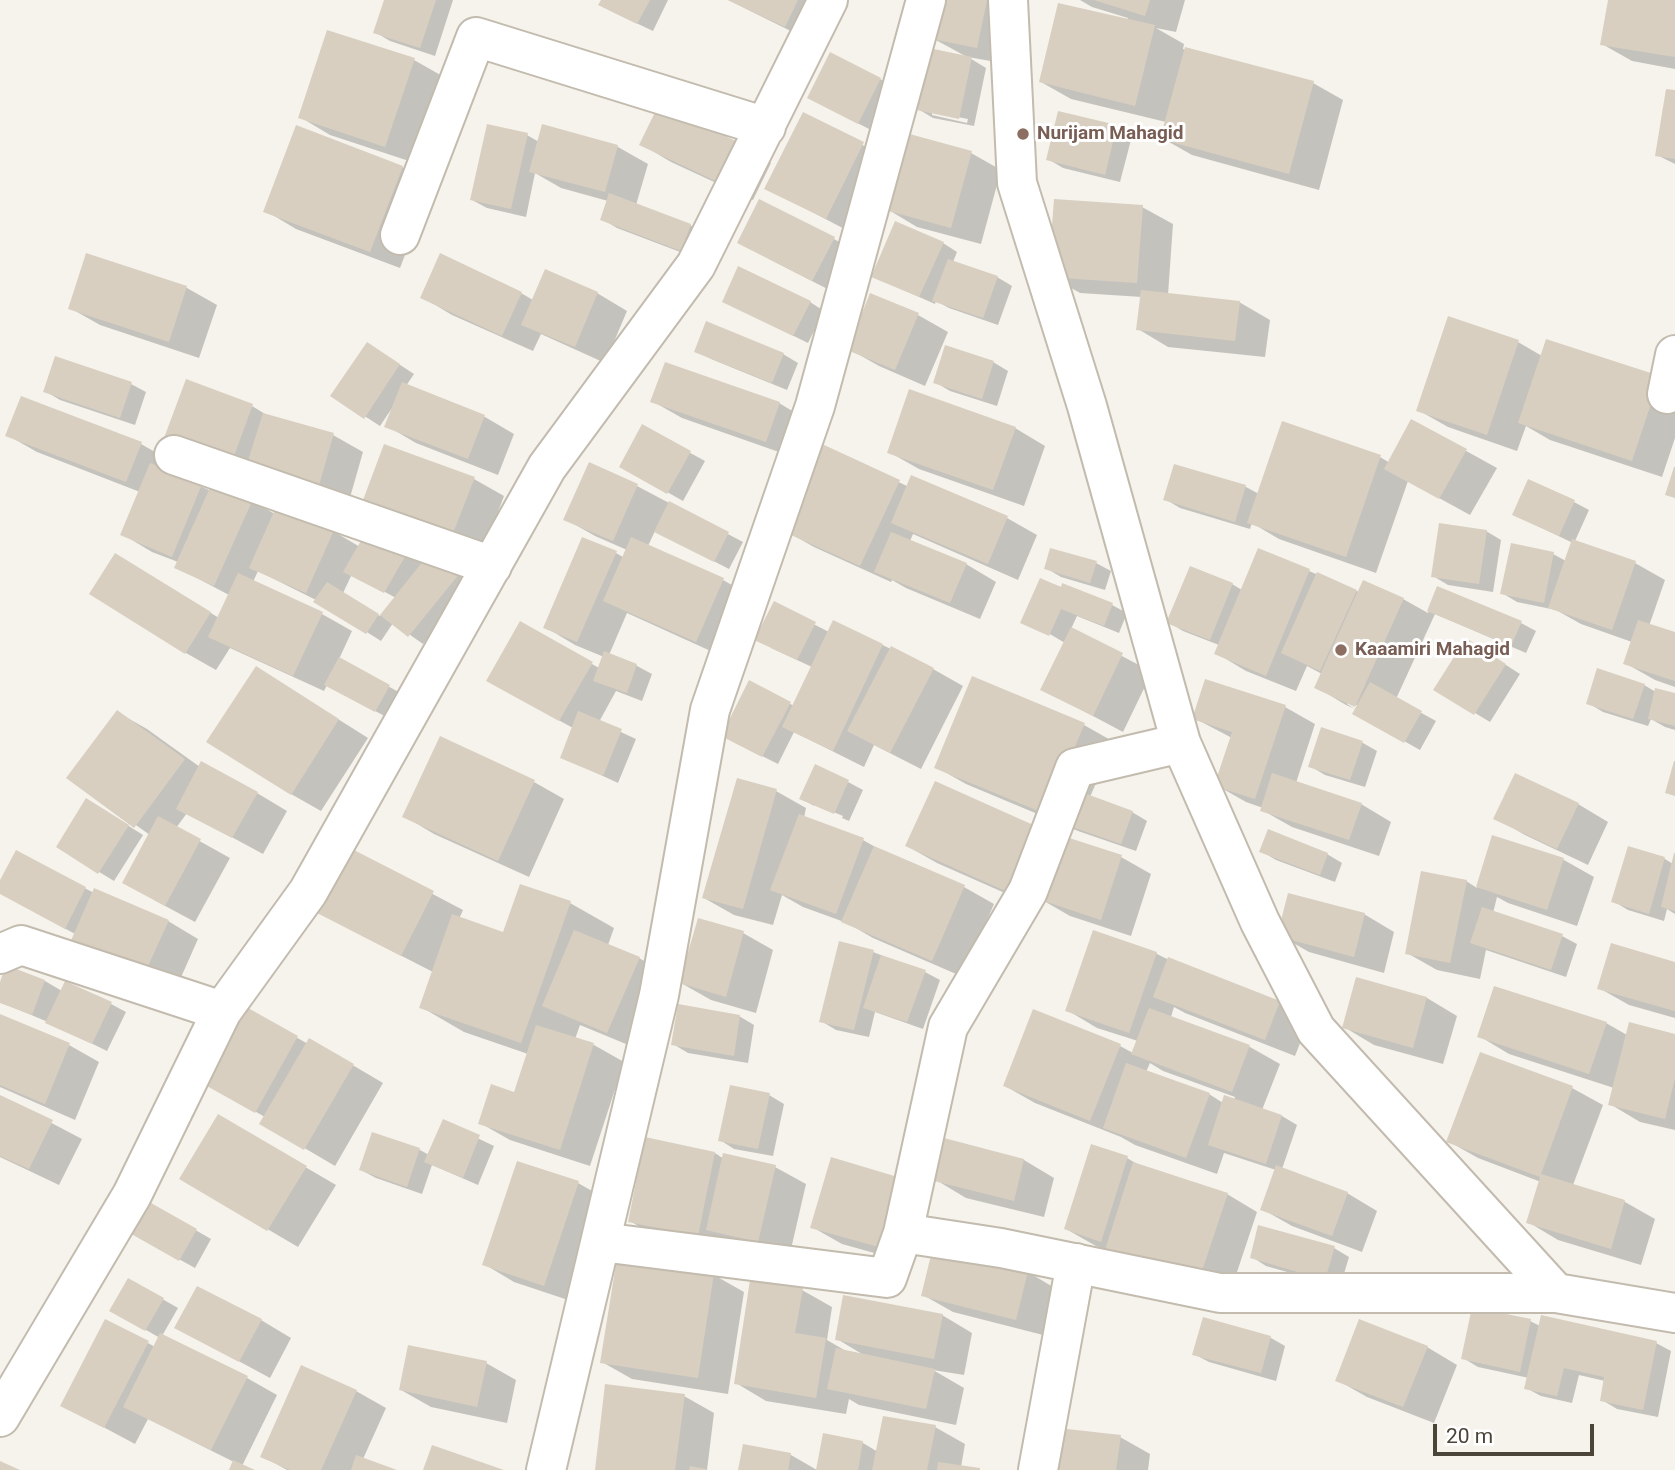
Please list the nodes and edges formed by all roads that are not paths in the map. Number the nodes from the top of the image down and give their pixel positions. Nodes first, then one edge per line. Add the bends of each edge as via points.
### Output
1 (828, 0) edge
2 (926, 0) edge
3 (1008, 0) edge
4 (766, 127) junction
5 (400, 235) dead end
6 (1675, 355) edge
7 (1667, 394) dead end
8 (174, 456) dead end
9 (492, 566) junction
10 (1181, 743) junction
11 (0, 954) edge
12 (222, 1011) junction
13 (904, 1233) junction
14 (601, 1242) junction
15 (1076, 1263) junction
16 (1556, 1293) junction
17 (1675, 1313) edge
18 (0, 1417) edge
19 (546, 1470) edge
20 (1038, 1470) edge

1 - 4 street
2 - 14 street via 815,406 710,710 659,995
3 - 10 street via 1017,183 1087,406
4 - 5 street via 477,37
4 - 9 street via 696,265 547,467
6 - 7 street
8 - 9 street
9 - 12 street via 308,892
10 - 13 street via 1075,768 1028,891 948,1027
10 - 16 street via 1260,922 1316,1030
11 - 12 street via 21,945
12 - 18 street via 132,1195
13 - 14 street via 887,1278
13 - 15 street
14 - 19 street
15 - 16 street via 1220,1293
15 - 20 street
16 - 17 street

